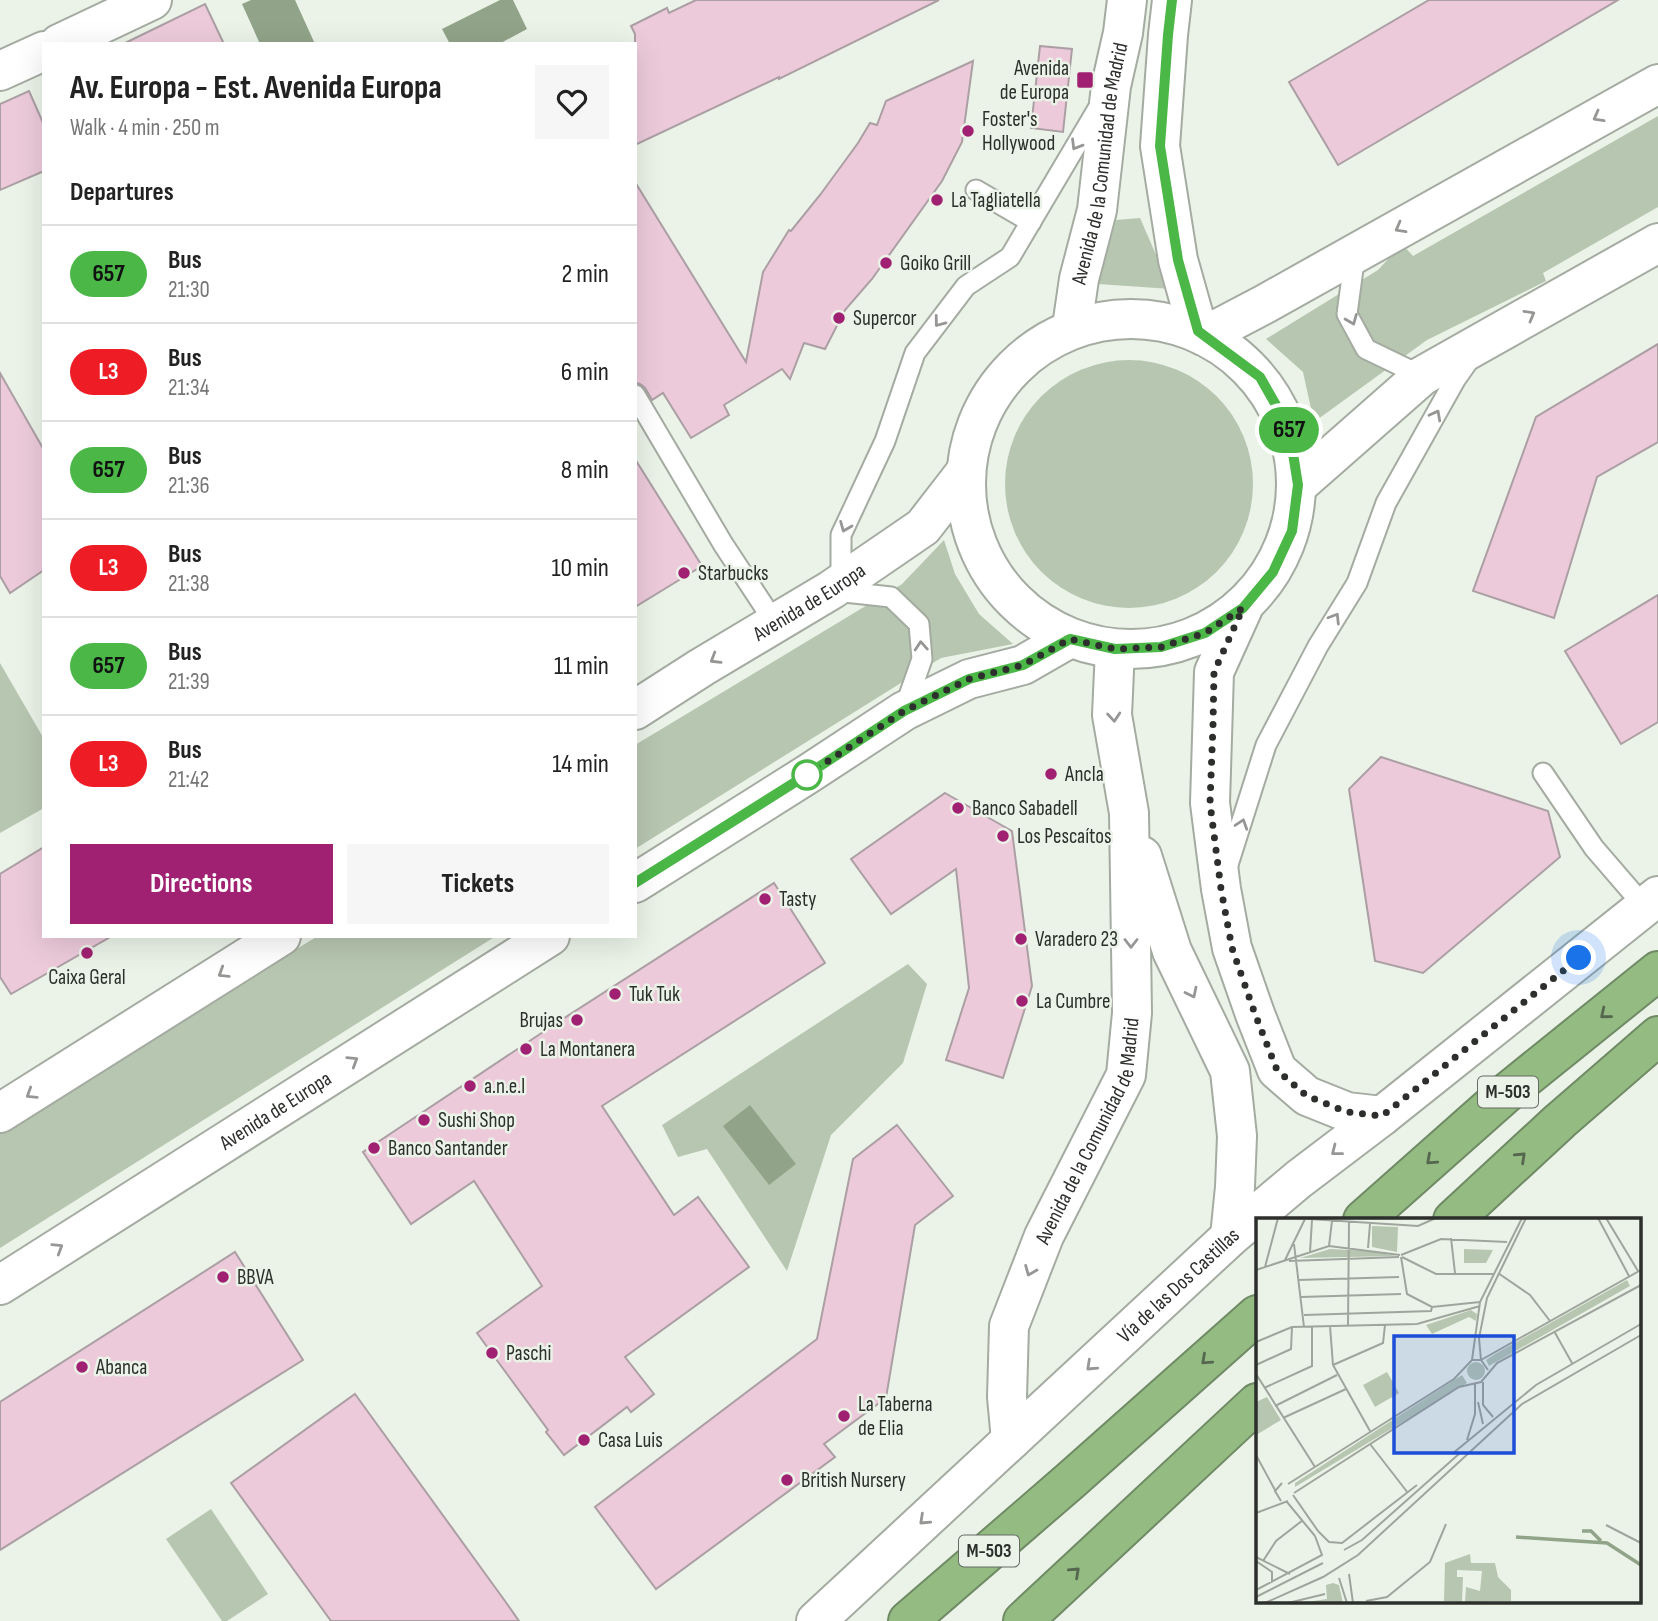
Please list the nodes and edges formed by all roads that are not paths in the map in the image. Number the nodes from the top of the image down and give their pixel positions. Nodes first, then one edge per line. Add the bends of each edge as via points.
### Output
1 (152, 0) edge
2 (1127, 0) edge
3 (1172, 0) edge
4 (63, 42) edge
5 (42, 52) edge
6 (0, 71) edge
7 (1658, 84) edge
8 (1111, 86) junction
9 (976, 190) dead end
10 (1031, 222) junction
11 (1658, 243) edge
12 (1355, 254) junction
13 (1072, 327) junction
14 (1201, 333) junction
15 (1482, 343) junction
16 (1422, 376) junction
17 (637, 398) edge
18 (964, 474) junction
19 (1298, 485) junction
20 (836, 586) junction
21 (1243, 608) junction
22 (775, 623) junction
23 (1070, 639) junction
24 (1115, 649) junction
25 (637, 709) edge
26 (904, 711) junction
27 (1543, 773) dead end
28 (1129, 814) junction
29 (637, 882) edge
30 (1221, 889) junction
31 (1651, 901) edge
32 (278, 938) edge
33 (547, 938) edge
34 (1658, 971) edge
35 (1658, 1036) edge
36 (0, 1113) edge
37 (1382, 1116) junction
38 (1365, 1218) edge
39 (1455, 1218) edge
40 (1230, 1237) junction
41 (0, 1285) edge
42 (1256, 1316) edge
43 (1256, 1404) edge
44 (1011, 1440) junction
45 (1070, 1481) junction
46 (1024, 1620) edge
47 (816, 1621) edge
48 (908, 1621) edge
49 (926, 1621) edge

1 - 4 street
2 - 8 street, Avenida de la Comunidad de Madrid
3 - 14 street via 1160,146 1178,260
5 - 6 street
7 -> 12 street
8 -> 10 lane
8 - 13 street, Avenida de la Comunidad de Madrid via 1097,210
9 - 10 lane
10 -> 20 lane via 1010,257 966,286 915,353 885,440 841,535
15 -> 11 street
12 - 14 street
12 -> 16 lane via 1347,314 1353,326 1366,349
13 - 14 street via 1136,317
13 - 18 street via 1018,361 980,412
14 - 19 street via 1260,377 1289,428
15 - 16 street
30 -> 15 lane via 1266,745 1357,583 1386,503 1455,380
16 - 19 street
17 - 22 lane
18 - 20 street, Avenida de Europa via 923,527
18 - 23 street via 970,526 990,573 1025,612
19 - 21 street via 1292,531 1273,572
20 - 22 street, Avenida de Europa
26 -> 20 lane via 922,659 919,624 891,597
21 - 24 street via 1205,633 1161,647
21 - 30 street via 1214,672 1210,803
22 -> 25 street, Avenida de Europa
23 - 24 street
23 - 26 street via 1023,665 969,679
24 -> 28 street, Avenida de la Comunidad de Madrid via 1112,715
26 - 29 street
27 - 31 lane via 1594,848
28 -> 40 street, Avenida de la Comunidad de Madrid via 1172,951 1230,1071 1237,1136
28 -> 44 street, Avenida de la Comunidad de Madrid via 1132,1013 1126,1074 1044,1236 1009,1326
30 - 37 street via 1232,948 1277,1070 1307,1096 1347,1112
31 - 37 street, Vía de las Dos Castillas
32 -> 36 street
41 -> 33 street, Avenida de Europa
34 -> 38 highway, M-503 via 1504,1095
39 -> 35 highway, M-503
37 -> 40 street, Vía de las Dos Castillas
40 -> 44 street, Vía de las Dos Castillas
42 -> 45 highway, M-503
46 -> 43 highway
44 -> 47 street, Vía de las Dos Castillas
45 - 48 highway, M-503
45 - 49 highway, M-503

